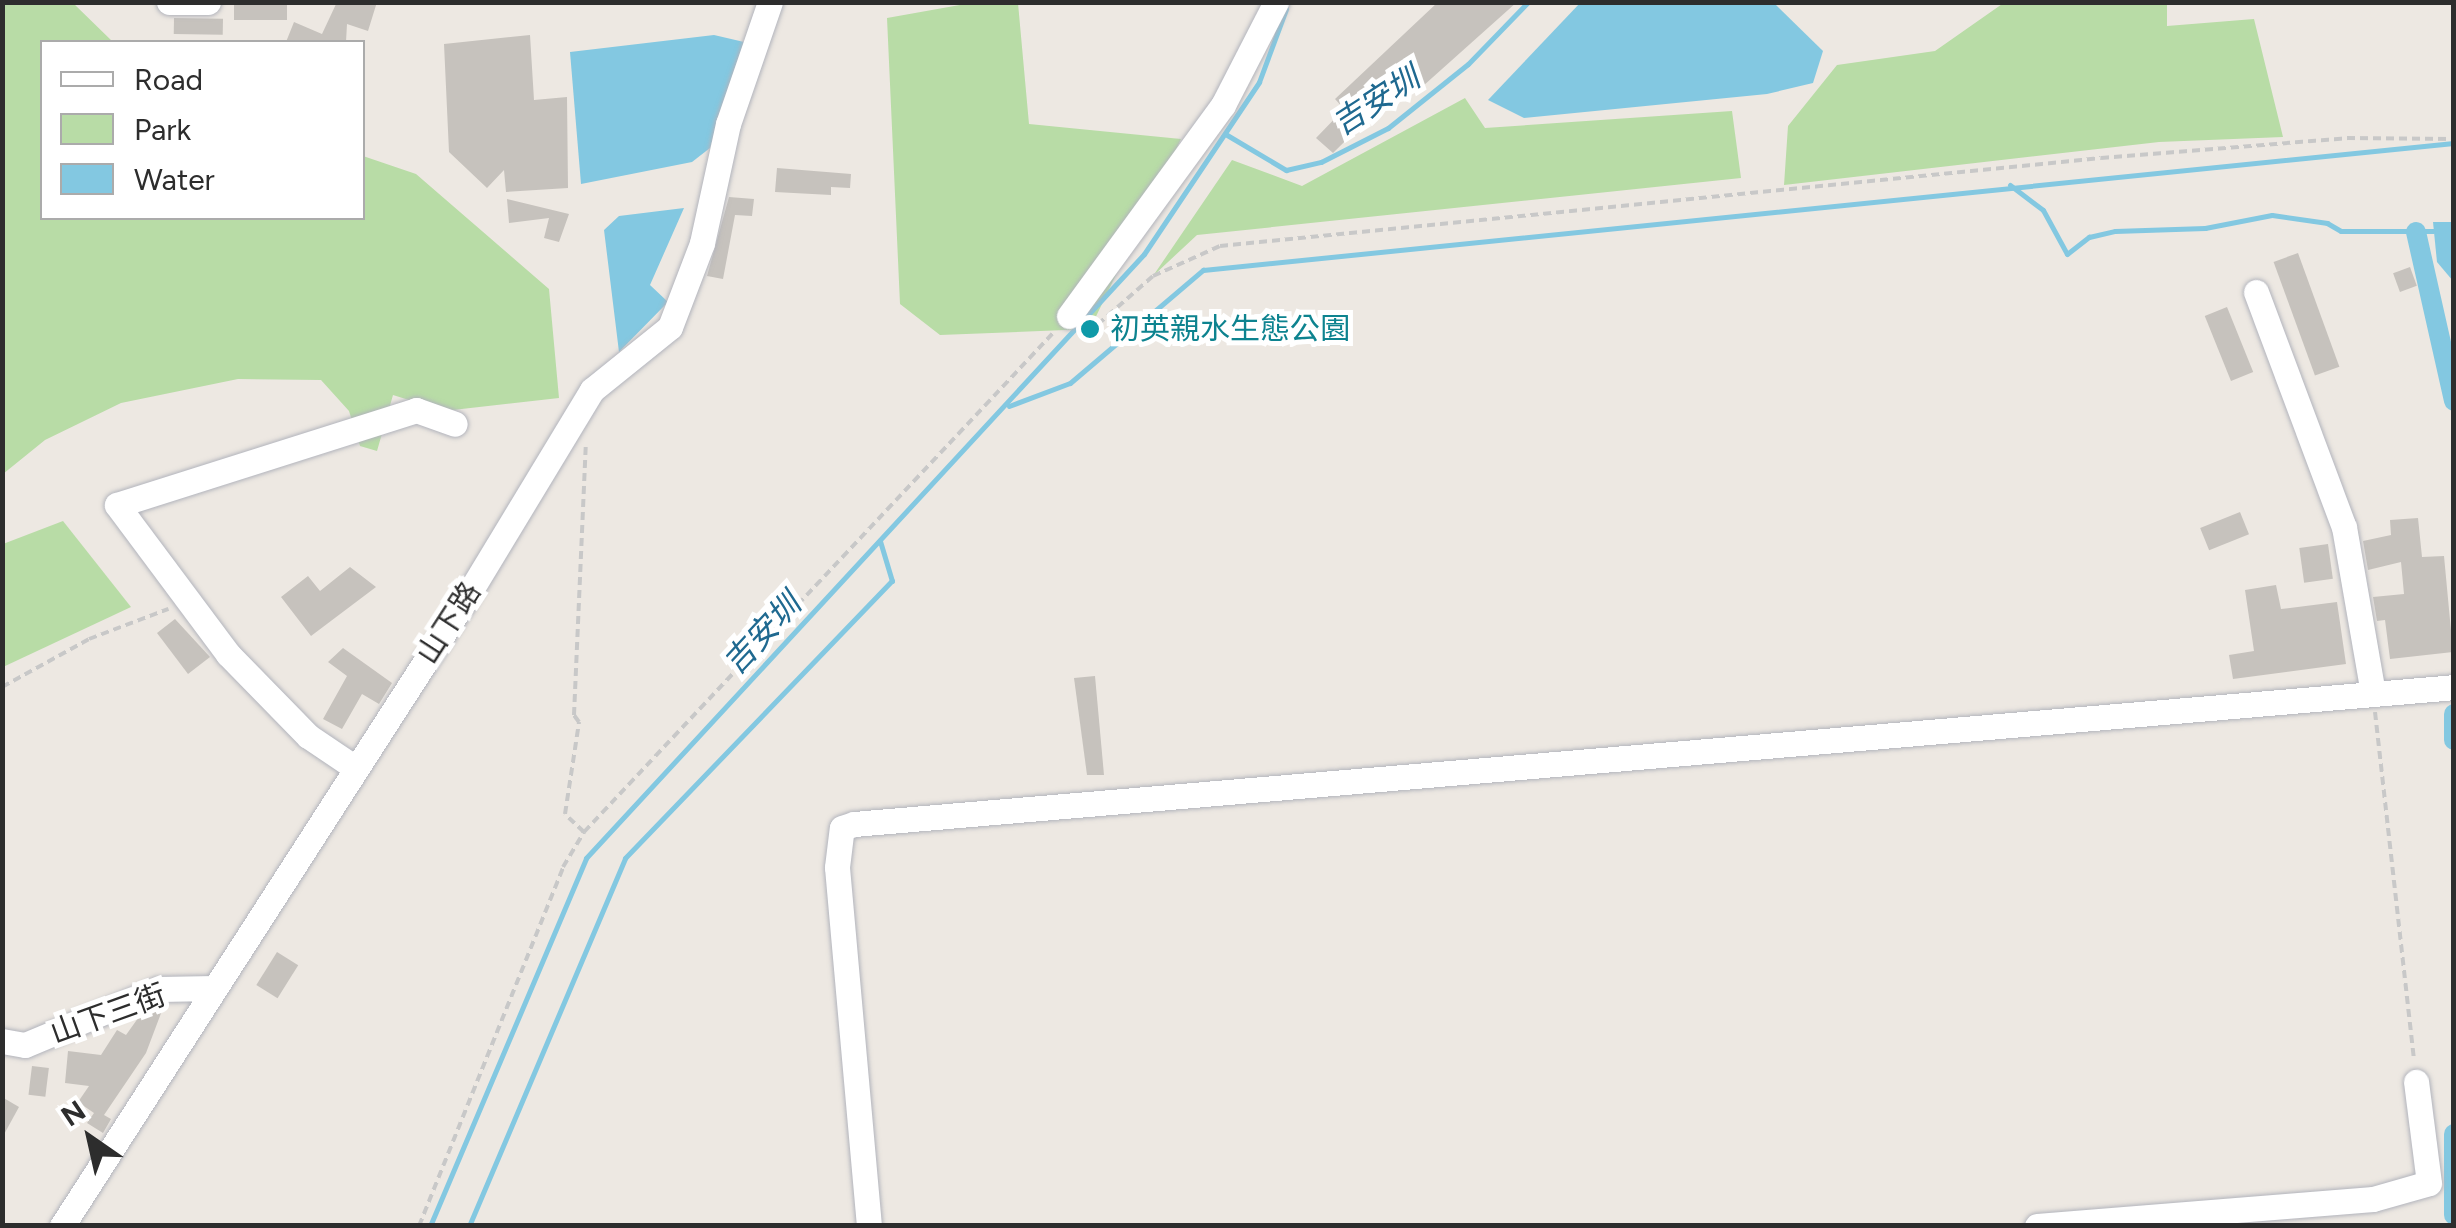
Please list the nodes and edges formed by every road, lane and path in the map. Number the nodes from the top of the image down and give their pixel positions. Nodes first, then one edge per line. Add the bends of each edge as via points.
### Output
1 (169, 2) edge
2 (208, 2) edge
3 (770, 2) edge
4 (1276, 2) edge
5 (2454, 140) edge
6 (2256, 292) dead end
7 (1078, 324) junction
8 (455, 424) dead end
9 (586, 442) dead end
10 (192, 602) junction
11 (2, 686) edge
12 (2454, 687) edge
13 (2373, 693) junction
14 (354, 767) junction
15 (584, 832) junction
16 (214, 988) junction
17 (2, 1040) edge
18 (2416, 1082) joint
19 (62, 1226) edge
20 (418, 1226) edge
21 (869, 1226) edge
22 (2038, 1226) edge

1 - 2 street
3 - 14 street, 山下路 via 728,124 702,243 670,328 592,390
4 - 7 street via 1223,104
5 - 7 path via 2346,138 2101,158 1220,246 1153,276
6 - 13 street via 2344,527
7 - 15 path
8 - 10 street via 416,410 116,505
9 - 15 path via 574,715 579,722 565,814
10 - 11 path via 89,639
10 - 14 street via 261,690 308,736
12 - 13 street
13 - 18 path
13 - 21 street via 842,828 836,866
14 - 16 street, 山下路
15 - 20 path via 563,868
16 - 17 street, 山下三街 via 159,989 25,1045
16 - 19 street, 山下路
18 - 22 street via 2429,1184 2373,1199

